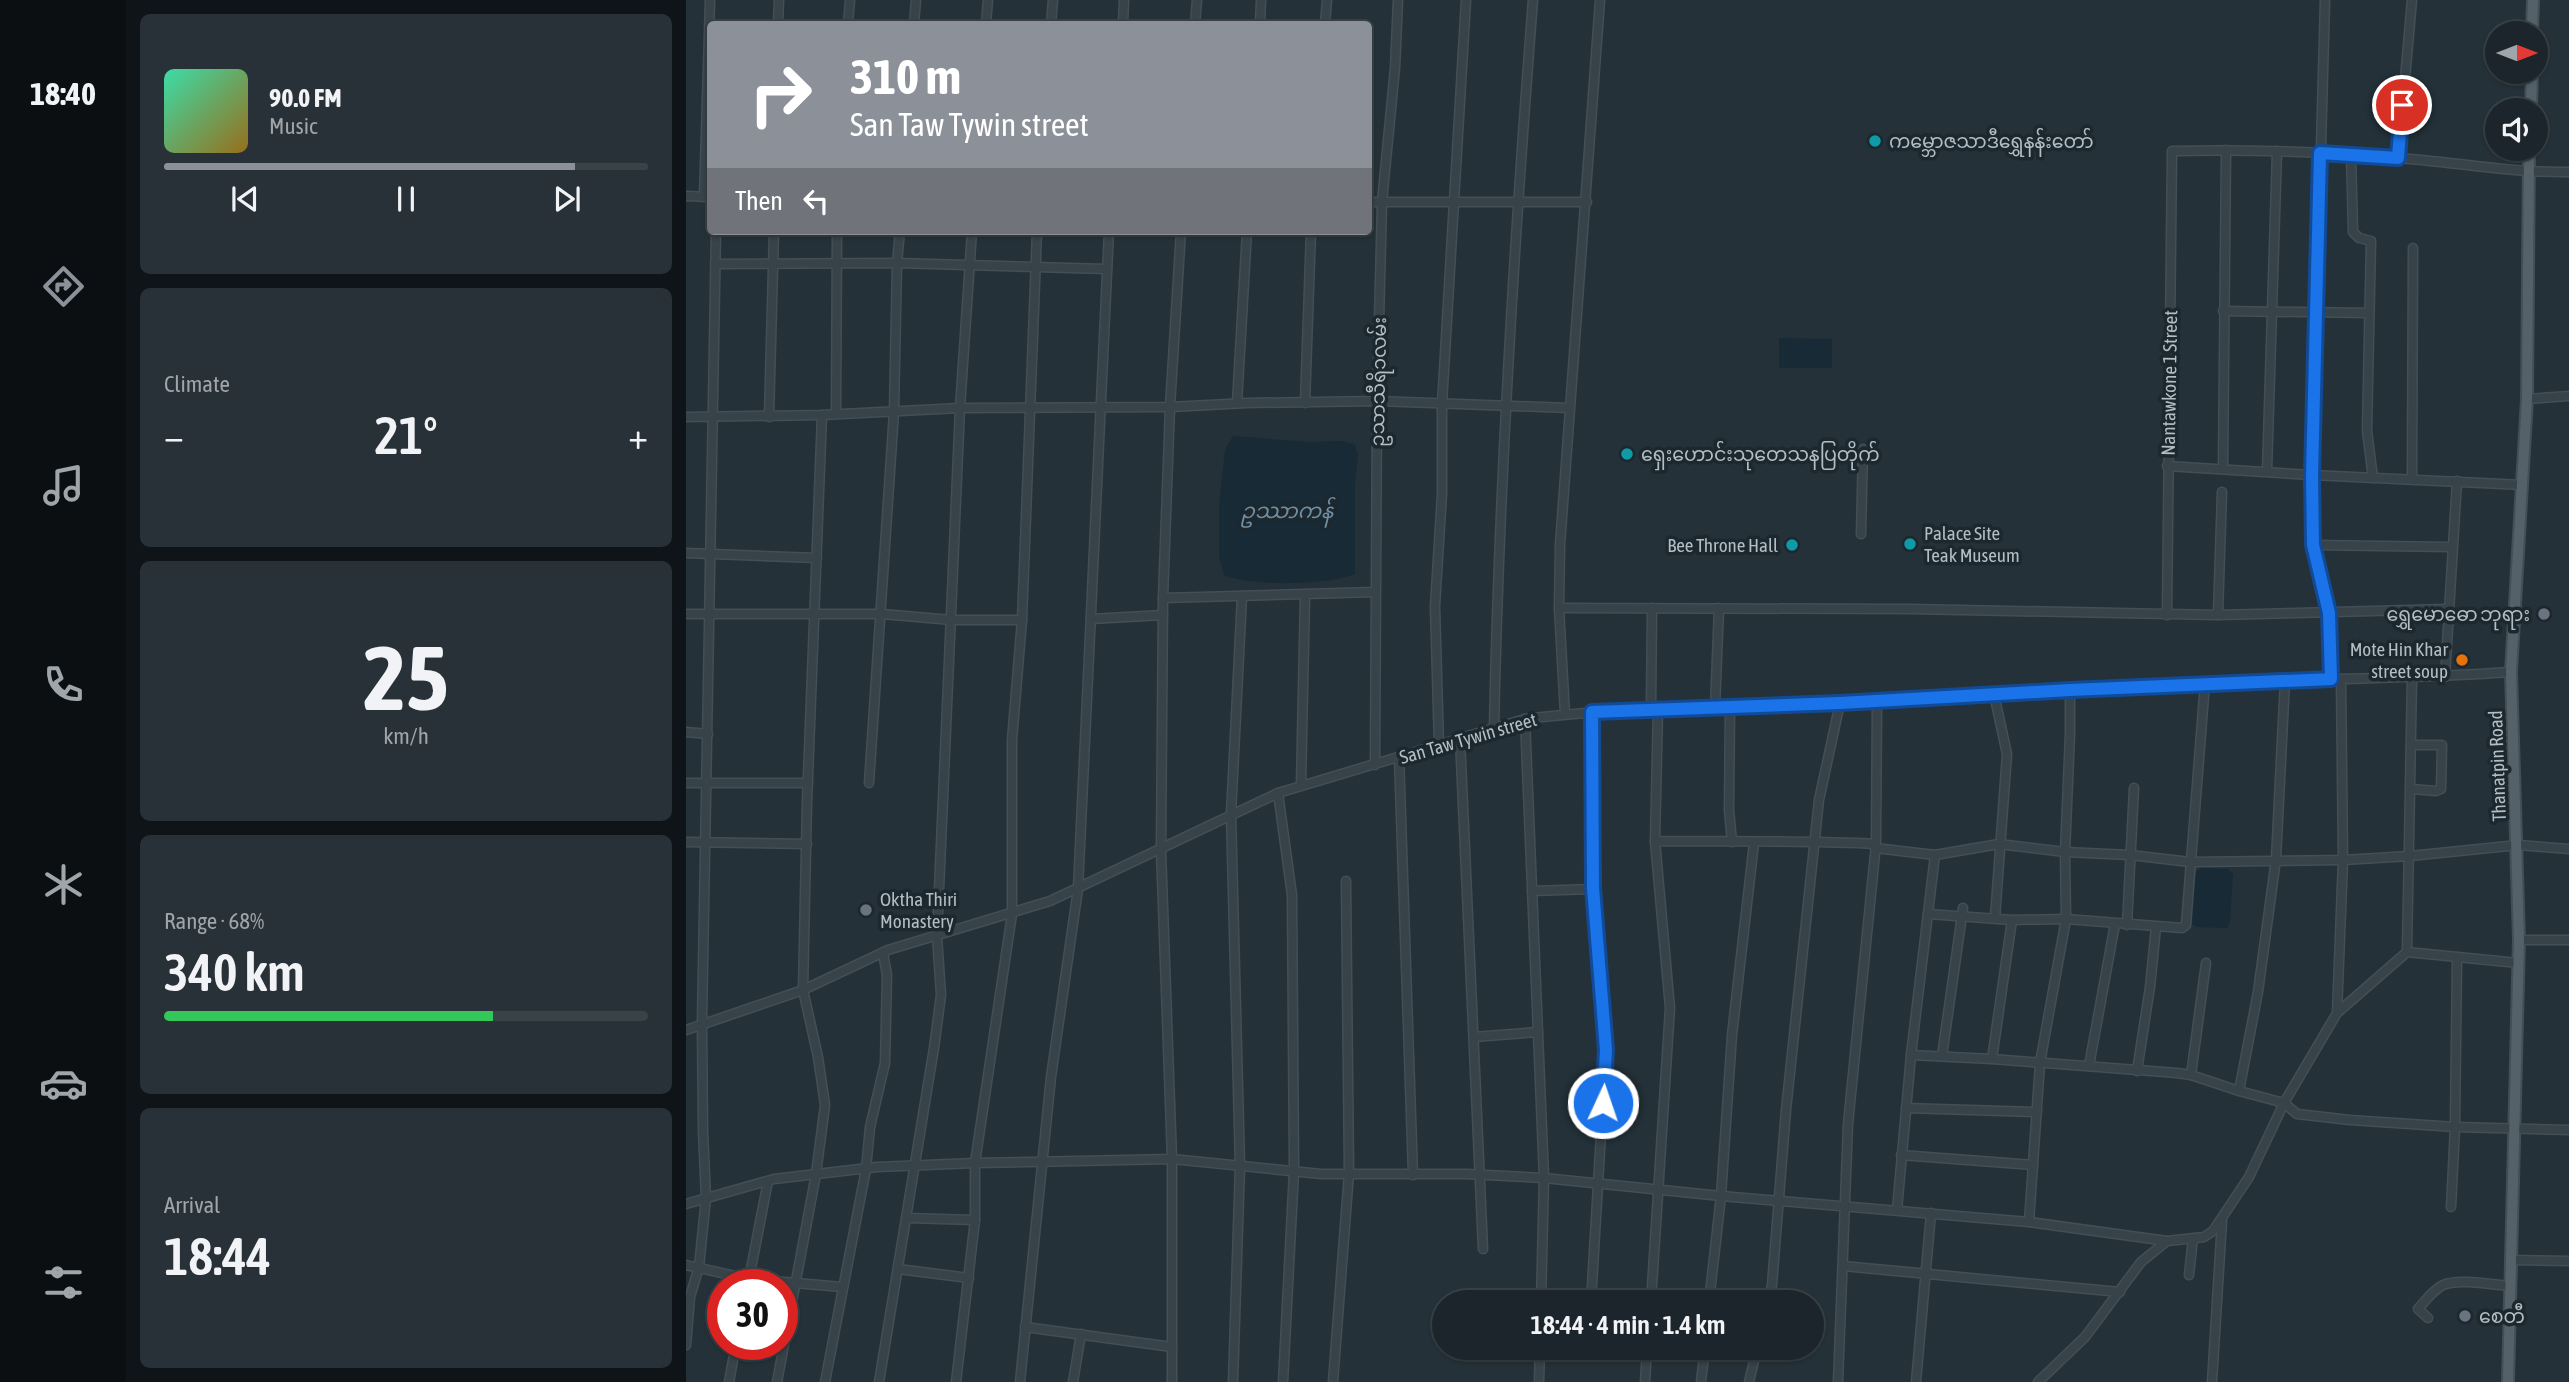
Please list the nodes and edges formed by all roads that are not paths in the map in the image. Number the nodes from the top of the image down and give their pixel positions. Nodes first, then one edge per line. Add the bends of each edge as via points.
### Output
1 (710, 0) edge
2 (779, 0) edge
3 (850, 0) edge
4 (916, 0) edge
5 (988, 0) edge
6 (1053, 0) edge
7 (1125, 0) edge
8 (1196, 0) edge
9 (1261, 0) edge
10 (1327, 0) edge
11 (1398, 0) edge
12 (1466, 0) edge
13 (1534, 0) edge
14 (1600, 0) edge
15 (2325, 0) edge
16 (2412, 0) edge
17 (2533, 0) edge
18 (710, 21) edge
19 (778, 21) edge
20 (848, 21) edge
21 (915, 21) edge
22 (986, 21) edge
23 (1051, 21) edge
24 (1123, 21) edge
25 (1195, 21) edge
26 (1260, 21) edge
27 (1325, 21) edge
28 (2532, 21) edge
29 (2226, 150) junction
30 (2277, 151) junction
31 (2320, 153) junction
32 (2351, 155) junction
33 (2398, 158) junction
34 (2529, 161) edge
35 (2569, 172) edge
36 (2529, 173) junction
37 (686, 196) edge
38 (707, 197) edge
39 (1372, 201) edge
40 (1382, 202) junction
41 (1455, 202) junction
42 (1517, 202) junction
43 (1587, 202) junction
44 (716, 235) edge
45 (774, 235) edge
46 (837, 235) edge
47 (900, 235) edge
48 (972, 235) edge
49 (1037, 235) edge
50 (1109, 235) edge
51 (1181, 235) edge
52 (1247, 235) edge
53 (1311, 235) edge
54 (2413, 247) dead end
55 (897, 263) junction
56 (715, 264) junction
57 (837, 264) junction
58 (774, 265) junction
59 (970, 265) junction
60 (1036, 266) junction
61 (1107, 269) junction
62 (2223, 311) junction
63 (2272, 312) junction
64 (2317, 313) junction
65 (2369, 313) junction
66 (2569, 396) edge
67 (2527, 399) junction
68 (1377, 401) junction
69 (1237, 403) junction
70 (1305, 403) junction
71 (1442, 404) junction
72 (1506, 404) junction
73 (1032, 407) junction
74 (1101, 407) junction
75 (1170, 407) junction
76 (960, 408) junction
77 (1569, 408) junction
78 (894, 412) junction
79 (836, 414) junction
80 (822, 415) junction
81 (686, 417) edge
82 (769, 417) junction
83 (713, 418) junction
84 (1863, 449) dead end
85 (2167, 466) junction
86 (2223, 469) junction
87 (2267, 471) junction
88 (2312, 475) junction
89 (2373, 478) junction
90 (2412, 479) junction
91 (2457, 481) junction
92 (2524, 485) junction
93 (2222, 492) dead end
94 (1861, 534) dead end
95 (2313, 545) junction
96 (2451, 547) junction
97 (686, 553) edge
98 (711, 555) junction
99 (817, 558) junction
100 (1375, 592) junction
101 (1242, 596) junction
102 (1305, 596) junction
103 (1163, 598) junction
104 (1559, 608) junction
105 (1652, 608) junction
106 (1718, 608) junction
107 (2448, 609) junction
108 (2329, 613) junction
109 (686, 614) edge
110 (710, 614) junction
111 (815, 614) junction
112 (882, 614) junction
113 (1163, 615) junction
114 (2167, 615) junction
115 (2218, 615) junction
116 (1091, 619) junction
117 (952, 620) junction
118 (1022, 620) junction
119 (2511, 672) junction
120 (2412, 677) junction
121 (2445, 677) junction
122 (2331, 679) junction
123 (2341, 679) junction
124 (2285, 681) junction
125 (2205, 683) junction
126 (2070, 690) junction
127 (1994, 694) junction
128 (1877, 701) junction
129 (1840, 703) junction
130 (1730, 706) junction
131 (1715, 707) junction
132 (1655, 709) junction
133 (1592, 712) junction
134 (1564, 714) junction
135 (1525, 719) junction
136 (1494, 729) junction
137 (686, 732) edge
138 (708, 734) junction
139 (1460, 739) junction
140 (1439, 745) junction
141 (2412, 745) junction
142 (1399, 757) junction
143 (1375, 765) junction
144 (686, 783) edge
145 (708, 783) junction
146 (808, 783) junction
147 (869, 783) dead end
148 (1301, 785) junction
149 (2134, 788) dead end
150 (2411, 789) junction
151 (1278, 793) junction
152 (1231, 814) junction
153 (1655, 841) junction
154 (1816, 841) junction
155 (686, 842) edge
156 (707, 842) junction
157 (1732, 842) junction
158 (1754, 843) junction
159 (807, 844) junction
160 (1999, 844) junction
161 (2518, 845) junction
162 (1875, 846) junction
163 (2569, 849) edge
164 (1161, 850) junction
165 (2065, 852) junction
166 (1935, 855) junction
167 (2130, 855) junction
168 (2410, 856) junction
169 (2276, 859) junction
170 (2343, 860) junction
171 (2190, 862) junction
172 (1346, 881) dead end
173 (1593, 888) junction
174 (1078, 890) junction
175 (1532, 891) junction
176 (1963, 911) junction
177 (1012, 914) junction
178 (1928, 914) junction
179 (1995, 918) junction
180 (2066, 919) junction
181 (2012, 920) junction
182 (2115, 924) junction
183 (2127, 925) junction
184 (2156, 927) junction
185 (937, 936) junction
186 (2519, 940) junction
187 (2569, 940) edge
188 (2407, 952) junction
189 (883, 953) junction
190 (2457, 957) junction
191 (2206, 963) dead end
192 (2518, 963) junction
193 (803, 990) junction
194 (2337, 1013) junction
195 (702, 1023) junction
196 (686, 1030) edge
197 (1538, 1032) junction
198 (1474, 1037) junction
199 (1911, 1055) junction
200 (1942, 1056) junction
201 (1992, 1059) junction
202 (2040, 1063) junction
203 (2089, 1066) junction
204 (2137, 1071) junction
205 (2191, 1075) junction
206 (2239, 1091) junction
207 (2284, 1103) junction
208 (1906, 1108) junction
209 (2037, 1112) junction
210 (2455, 1127) junction
211 (2516, 1128) junction
212 (2569, 1130) edge
213 (1901, 1155) junction
214 (1172, 1159) junction
215 (975, 1163) junction
216 (1041, 1163) junction
217 (2033, 1165) junction
218 (913, 1166) junction
219 (1240, 1166) junction
220 (866, 1169) junction
221 (1294, 1171) junction
222 (816, 1174) junction
223 (1349, 1174) junction
224 (1413, 1175) junction
225 (1480, 1175) junction
226 (1544, 1178) junction
227 (768, 1181) junction
228 (1599, 1184) junction
229 (1659, 1190) junction
230 (1721, 1196) junction
231 (706, 1198) junction
232 (1780, 1201) junction
233 (686, 1204) edge
234 (1844, 1205) junction
235 (2451, 1207) dead end
236 (1896, 1210) junction
237 (1931, 1213) junction
238 (907, 1218) junction
239 (2222, 1218) junction
240 (975, 1220) junction
241 (2029, 1222) junction
242 (2193, 1238) junction
243 (2167, 1241) junction
244 (1483, 1249) dead end
245 (2512, 1260) junction
246 (2569, 1261) edge
247 (686, 1265) edge
248 (1843, 1266) junction
249 (699, 1267) junction
250 (707, 1269) edge
251 (751, 1269) edge
252 (898, 1269) junction
253 (798, 1272) edge
254 (1925, 1273) junction
255 (2189, 1275) dead end
256 (968, 1278) junction
257 (798, 1283) edge
258 (2511, 1286) junction
259 (842, 1287) junction
260 (1541, 1290) edge
261 (1592, 1290) edge
262 (1652, 1290) edge
263 (1710, 1290) edge
264 (1771, 1290) edge
265 (2120, 1292) junction
266 (2428, 1318) dead end
267 (1025, 1327) junction
268 (1081, 1334) junction
269 (686, 1345) edge
270 (1172, 1347) junction
271 (733, 1360) edge
272 (781, 1360) edge
273 (1540, 1360) edge
274 (1646, 1360) edge
275 (1704, 1360) edge
276 (1754, 1360) edge
277 (729, 1382) edge
278 (777, 1382) edge
279 (825, 1382) edge
280 (878, 1382) edge
281 (956, 1382) edge
282 (1020, 1382) edge
283 (1073, 1382) edge
284 (1172, 1382) edge
285 (1233, 1382) edge
286 (1283, 1382) edge
287 (1333, 1382) edge
288 (1539, 1382) edge
289 (1645, 1382) edge
290 (1701, 1382) edge
291 (1748, 1382) edge
292 (1838, 1382) edge
293 (1916, 1382) edge
294 (2038, 1382) edge
295 (2212, 1382) edge
296 (2508, 1382) edge

1 - 18 street
2 - 19 street
3 - 20 street
4 - 21 street
5 - 22 street
6 - 23 street
7 - 24 street
8 - 25 street
9 - 26 street
10 - 27 street
11 - 40 street, ဥသာသီရိ၁လမ်း
12 - 41 street
13 - 42 street
14 - 43 street
15 - 31 street
16 - 33 street
17 - 28 main road
29 - 30 street
29 - 62 street
29 - 85 street, Nantawkone 1 Street via 2172,151
30 - 31 street
30 - 63 street
31 - 32 street
31 - 64 street
32 - 33 street
32 - 65 street via 2353,232 2371,241
33 - 36 street
34 - 36 main road, Thanatpin Road
35 - 36 street
36 - 67 main road, Thanatpin Road
37 - 38 street
39 - 40 street
40 - 41 street
40 - 68 street, ဥသာသီရိ၁လမ်း
41 - 42 street
41 - 71 street
42 - 43 street
42 - 72 street
43 - 77 street
44 - 56 street
45 - 58 street
46 - 57 street
47 - 55 street
48 - 59 street
49 - 60 street
50 - 61 street
51 - 75 street
52 - 69 street
53 - 70 street
54 - 90 street
55 - 57 street
55 - 59 street
55 - 78 street
56 - 58 street
56 - 83 street
57 - 58 street
57 - 79 street
58 - 82 street
59 - 60 street
59 - 76 street
60 - 61 street
60 - 73 street
61 - 74 street
62 - 63 street
62 - 86 street
63 - 64 street
63 - 87 street
64 - 65 street
64 - 88 street
65 - 89 street via 2367,431
66 - 67 street
67 - 92 main road, Thanatpin Road
68 - 70 street
68 - 71 street
68 - 100 street, ဥသာသီရိ၁လမ်း
69 - 70 street
69 - 75 street
71 - 72 street
71 - 140 street via 1435,606
72 - 77 street
72 - 136 street
73 - 74 street
73 - 76 street
73 - 118 street
74 - 75 street
74 - 116 street
75 - 103 street
76 - 78 street
76 - 117 street
77 - 104 street
78 - 79 street
78 - 112 street
79 - 80 street
80 - 82 street
80 - 99 street
81 - 83 street
82 - 83 street
83 - 98 street
84 - 94 street
85 - 86 street
85 - 114 street, Nantawkone 1 Street
86 - 87 street
87 - 88 street
88 - 89 street
88 - 95 street
89 - 90 street
90 - 91 street
91 - 92 street
91 - 96 street
92 - 119 main road, Thanatpin Road
93 - 115 street
95 - 96 street
95 - 108 street
96 - 107 street
97 - 98 street
98 - 99 street
98 - 110 street
99 - 111 street
100 - 102 street
100 - 143 street, ဥသာသီရိ၁လမ်း
101 - 102 street
101 - 103 street
101 - 152 street
102 - 148 street
103 - 113 street
104 - 105 street
104 - 134 street
105 - 106 street
105 - 132 street
106 - 114 street
106 - 131 street
107 - 108 street
107 - 121 street
108 - 115 street
108 - 122 street
109 - 110 street
110 - 111 street
110 - 138 street
111 - 112 street
111 - 146 street
112 - 117 street
112 - 147 street
113 - 116 street
113 - 164 street
114 - 115 street
116 - 174 street
117 - 118 street
117 - 185 street
118 - 177 street via 1013,740
119 - 121 street, San Taw Tywin street
119 - 161 main road, Thanatpin Road
120 - 121 street, San Taw Tywin street
120 - 123 street, San Taw Tywin street
120 - 141 street
122 - 123 street, San Taw Tywin street
122 - 124 street, San Taw Tywin street
123 - 170 street
124 - 125 street, San Taw Tywin street
124 - 169 street
125 - 126 street, San Taw Tywin street
125 - 171 street
126 - 127 street, San Taw Tywin street
126 - 165 street
127 - 128 street, San Taw Tywin street
127 - 160 street via 2007,754
128 - 129 street, San Taw Tywin street
128 - 162 street
129 - 130 street, San Taw Tywin street
129 - 154 street via 1819,800
130 - 131 street, San Taw Tywin street
130 - 157 street
131 - 132 street, San Taw Tywin street
132 - 133 street, San Taw Tywin street
132 - 153 street
133 - 134 street, San Taw Tywin street
133 - 173 street
134 - 135 street, San Taw Tywin street
135 - 136 street, San Taw Tywin street
135 - 175 street
136 - 139 street, San Taw Tywin street
137 - 138 street
138 - 145 street
139 - 140 street, San Taw Tywin street
139 - 198 street
140 - 142 street, San Taw Tywin street
141 - 150 street
141 - 150 street via 2442,745 2441,789
142 - 143 street, San Taw Tywin street
142 - 224 street
143 - 148 street, San Taw Tywin street
144 - 145 street
145 - 146 street
145 - 156 street
146 - 159 street
148 - 151 street, San Taw Tywin street
149 - 167 street
150 - 168 street
151 - 152 street, San Taw Tywin street
151 - 221 street via 1292,895
152 - 164 street, San Taw Tywin street
152 - 219 street
153 - 157 street
153 - 229 street via 1670,1008
154 - 158 street
154 - 162 street
154 - 232 street
155 - 156 street
156 - 159 street
156 - 195 street
157 - 158 street
158 - 230 street via 1732,1035
159 - 193 street
160 - 165 street
160 - 166 street
160 - 179 street
161 - 163 street
161 - 168 street
161 - 186 main road, Thanatpin Road
162 - 166 street
162 - 234 street
164 - 174 street, San Taw Tywin street
164 - 214 street
165 - 167 street
165 - 180 street
166 - 178 street
167 - 171 street
167 - 183 street
168 - 170 street
168 - 188 street
169 - 170 street
169 - 171 street
169 - 206 street
170 - 194 street
171 - 184 street via 2186,925
172 - 223 street
173 - 175 street
173 - 228 street via 1606,1050
174 - 177 street, San Taw Tywin street
174 - 216 street
175 - 197 street
176 - 178 street
176 - 179 street
176 - 200 street
177 - 185 street, San Taw Tywin street
177 - 215 street
178 - 199 street
179 - 181 street
180 - 181 street
180 - 182 street
180 - 202 street
181 - 201 street
182 - 183 street
182 - 203 street
183 - 184 street
184 - 204 street
185 - 189 street, San Taw Tywin street
185 - 218 street via 941,995
186 - 187 street
186 - 192 main road, Thanatpin Road
188 - 190 street
188 - 194 street
189 - 193 street, San Taw Tywin street
189 - 220 street via 885,1063
190 - 192 street
190 - 210 street
191 - 205 street
192 - 211 main road, Thanatpin Road
193 - 195 street, San Taw Tywin street
193 - 222 street via 825,1105
194 - 207 street
195 - 196 street, San Taw Tywin street
195 - 231 street
197 - 198 street
197 - 226 street
198 - 225 street
199 - 200 street
199 - 208 street
200 - 201 street
201 - 202 street
202 - 203 street
202 - 209 street
203 - 204 street
204 - 205 street
205 - 206 street
206 - 207 street
207 - 210 street via 2297,1114
207 - 239 street via 2249,1177
208 - 209 street
208 - 213 street
209 - 217 street
210 - 211 street
210 - 235 street
211 - 212 street
211 - 245 main road, Thanatpin Road
213 - 217 street
213 - 236 street
214 - 216 street
214 - 219 street
214 - 270 street
215 - 216 street
215 - 218 street
215 - 240 street
216 - 267 street
217 - 241 street
218 - 220 street
218 - 238 street
219 - 221 street
219 - 285 street
220 - 222 street
220 - 259 street
221 - 223 street
221 - 286 street
222 - 227 street
222 - 253 street
223 - 224 street
223 - 287 street
224 - 225 street
225 - 226 street
225 - 244 street
226 - 228 street
226 - 260 street
227 - 231 street
227 - 251 street
228 - 229 street
228 - 261 street
229 - 230 street
229 - 262 street
230 - 232 street
230 - 263 street
231 - 233 street
231 - 249 street
232 - 234 street
232 - 264 street
234 - 236 street
234 - 248 street
236 - 237 street
237 - 241 street
237 - 254 street
238 - 240 street
238 - 252 street
239 - 242 street via 2209,1235
239 - 295 street
240 - 256 street
241 - 243 street
242 - 243 street
242 - 255 street
243 - 265 street via 2141,1262
245 - 246 street
245 - 258 main road, Thanatpin Road
247 - 249 street
248 - 254 street
248 - 292 street
249 - 250 street
249 - 269 street via 690,1297
252 - 256 street
252 - 280 street
254 - 265 street
254 - 293 street
256 - 281 street
257 - 259 street
258 - 266 street via 2444,1285 2418,1309
258 - 296 main road, Thanatpin Road
259 - 279 street
265 - 294 street via 2085,1337
267 - 268 street
267 - 282 street
268 - 270 street
268 - 283 street
270 - 284 street
271 - 277 street
272 - 278 street
273 - 288 street
274 - 289 street
275 - 290 street
276 - 291 street

